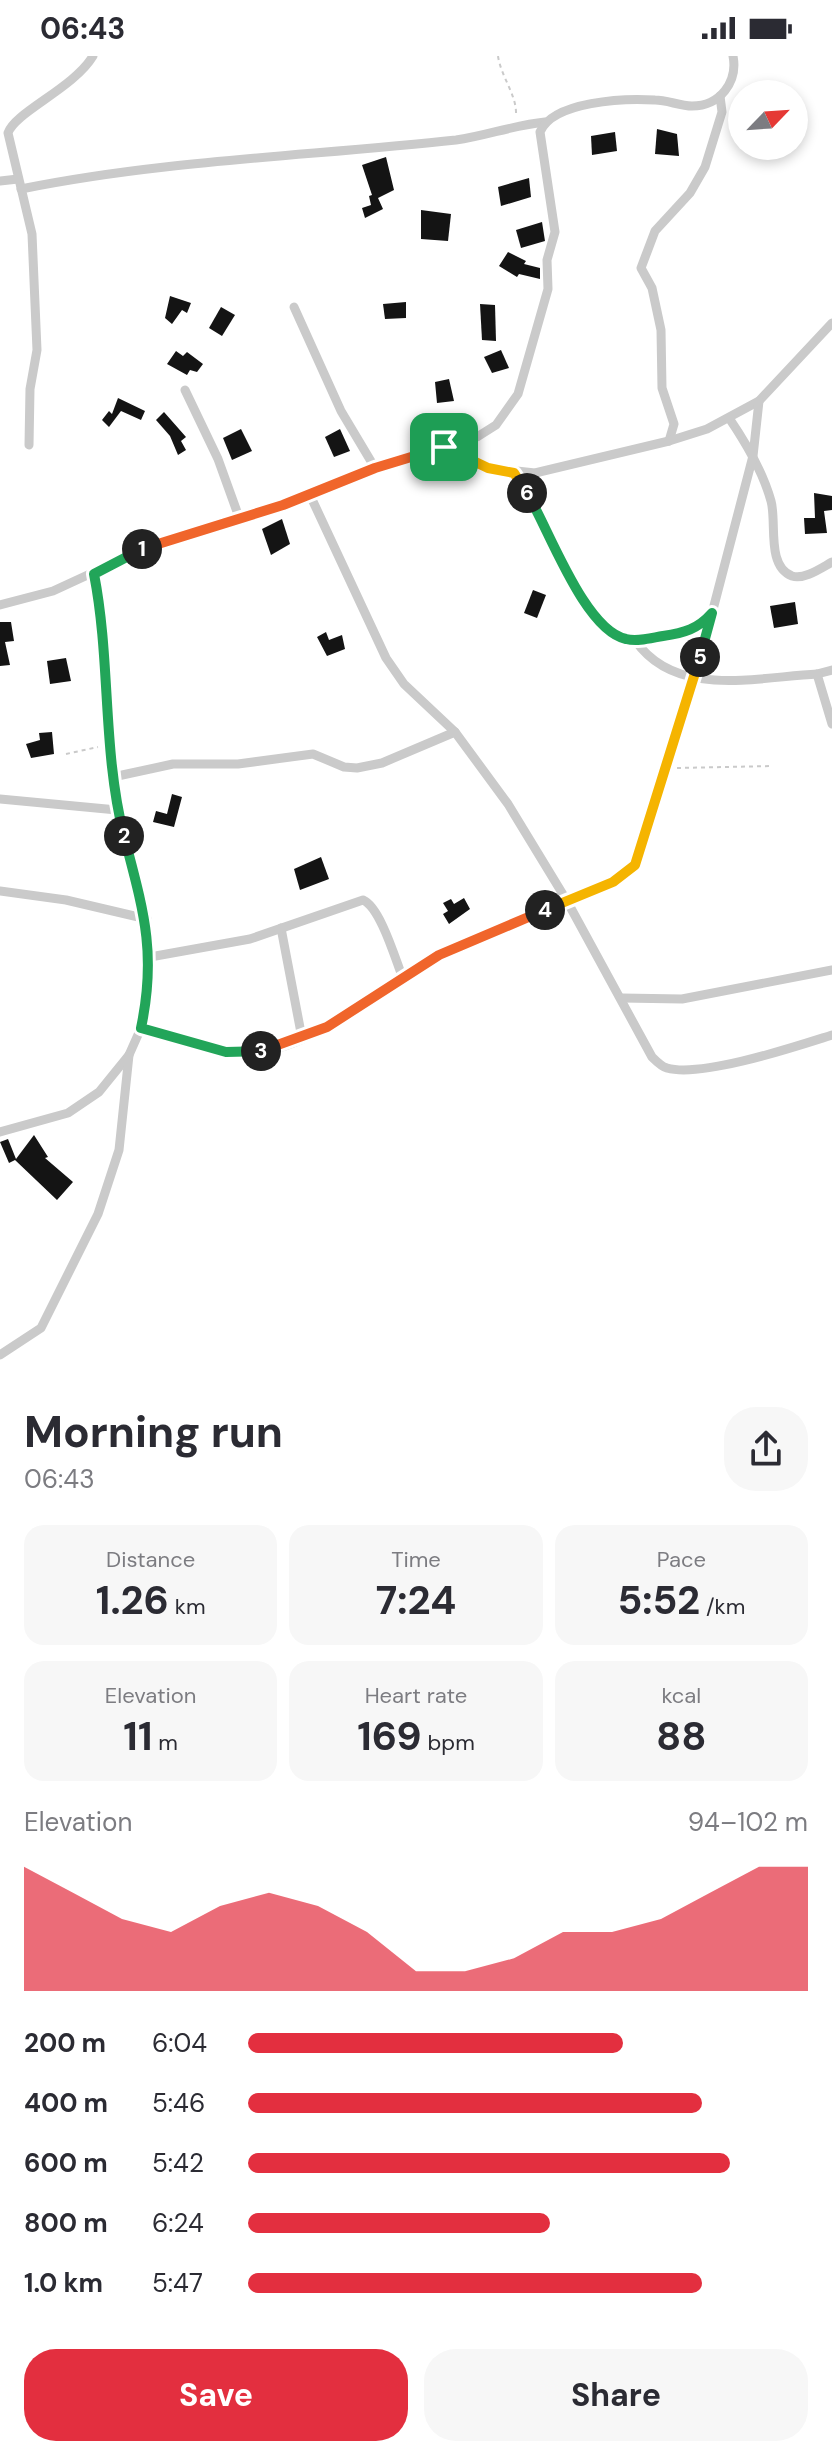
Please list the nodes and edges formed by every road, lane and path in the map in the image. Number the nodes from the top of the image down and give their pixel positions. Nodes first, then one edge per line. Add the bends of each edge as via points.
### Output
1 (93, 56) edge
2 (498, 56) edge
3 (733, 56) edge
4 (720, 96) junction
5 (545, 122) junction
6 (516, 124) junction
7 (0, 181) edge
8 (19, 184) junction
9 (294, 307) dead end
10 (832, 323) edge
11 (185, 390) dead end
12 (759, 401) junction
13 (729, 418) junction
14 (669, 441) junction
15 (29, 445) dead end
16 (444, 447) junction
17 (753, 456) junction
18 (375, 468) junction
19 (514, 473) junction
20 (310, 495) junction
21 (240, 520) junction
22 (832, 562) edge
23 (94, 574) junction
24 (0, 605) edge
25 (712, 613) junction
26 (635, 640) junction
27 (832, 670) edge
28 (817, 674) junction
29 (693, 680) junction
30 (832, 724) edge
31 (455, 732) junction
32 (107, 746) junction
33 (66, 754) dead end
34 (772, 766) dead end
35 (664, 769) junction
36 (113, 777) junction
37 (0, 799) edge
38 (117, 810) junction
39 (0, 891) edge
40 (567, 901) junction
41 (147, 919) junction
42 (281, 928) junction
43 (150, 957) junction
44 (832, 970) edge
45 (402, 976) junction
46 (622, 998) junction
47 (141, 1028) junction
48 (832, 1035) edge
49 (302, 1038) junction
50 (129, 1055) junction
51 (0, 1132) edge
52 (0, 1355) edge

1 - 8 street via 80,76 10,126
2 - 6 path via 515,102
3 - 4 street via 735,76
4 - 5 street via 690,106 653,99 585,105 551,115
4 - 14 street via 722,112 705,167 690,193 655,231 641,268 652,288 661,330 662,388 674,424
5 - 6 street
5 - 16 street via 540,132 555,232 547,260 545,305 526,374 515,402 496,425
6 - 8 street via 459,139
7 - 8 street
8 - 15 street via 32,234 35,289 37,350
9 - 18 street via 341,411
10 - 12 street
11 - 21 street
12 - 13 street
12 - 17 street
13 - 14 street
13 - 17 street
14 - 19 street via 535,473
16 - 18 street
16 - 19 street via 488,468
17 - 22 street via 771,501 776,556 783,570 804,576
17 - 25 street
18 - 20 street
19 - 26 street via 593,613 610,631
20 - 21 street
20 - 31 street via 386,658 404,684
21 - 23 street via 157,543
23 - 24 street
23 - 32 street via 105,640
25 - 26 street via 691,630
25 - 29 street
26 - 29 street via 655,663
27 - 28 street
28 - 29 street
28 - 30 street
29 - 35 street
31 - 36 street via 357,768 313,754 238,764 173,764
31 - 40 street via 508,804
32 - 33 path
32 - 36 street
34 - 35 path
35 - 40 street via 635,865 613,882
36 - 38 street
37 - 38 street
38 - 41 street
39 - 41 street
40 - 45 street via 470,939
40 - 46 street
41 - 43 street
42 - 43 street via 219,946
42 - 45 street via 363,900 376,913
42 - 49 street
43 - 47 street
44 - 46 street via 682,999
45 - 49 street
46 - 48 street via 652,1057 666,1068 744,1060
47 - 49 street via 248,1054
47 - 50 street
50 - 51 street via 83,1105 50,1120
50 - 52 street via 119,1150 98,1214 41,1328

